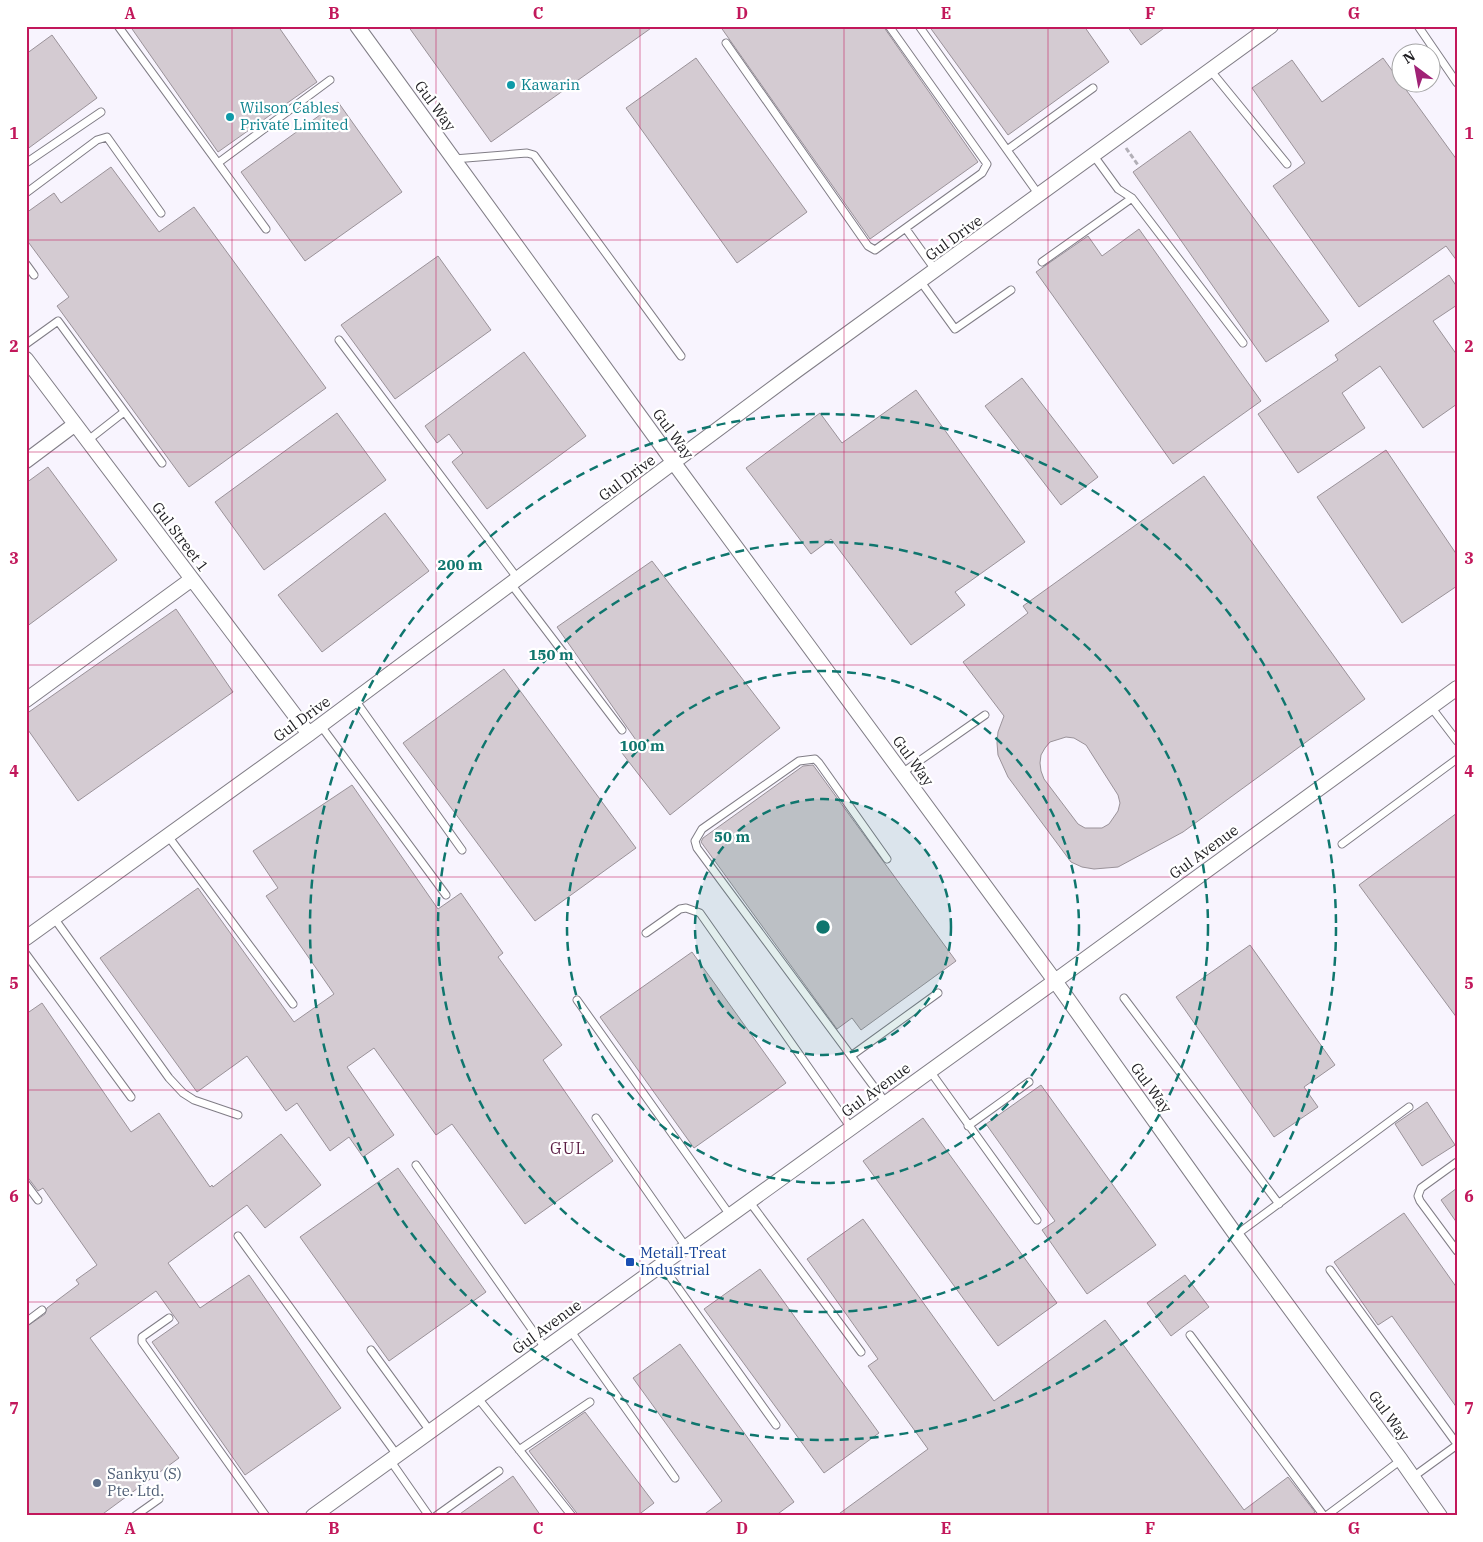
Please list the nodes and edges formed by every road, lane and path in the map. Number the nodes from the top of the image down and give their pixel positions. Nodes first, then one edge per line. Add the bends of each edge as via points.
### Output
1 (118, 26) edge
2 (357, 26) edge
3 (889, 26) edge
4 (919, 26) edge
5 (1271, 26) edge
6 (1418, 26) edge
7 (726, 43) dead end
8 (1211, 71) junction
9 (330, 80) dead end
10 (1457, 83) edge
11 (1092, 88) dead end
12 (100, 112) dead end
13 (1119, 138) junction
14 (1007, 150) junction
15 (1094, 156) junction
16 (454, 159) junction
17 (26, 163) edge
18 (218, 163) junction
19 (1287, 164) dead end
20 (1138, 165) dead end
21 (26, 193) edge
22 (1040, 195) junction
23 (1132, 198) junction
24 (161, 214) dead end
25 (266, 229) dead end
26 (906, 229) junction
27 (1042, 262) dead end
28 (26, 264) edge
29 (936, 271) junction
30 (34, 275) dead end
31 (921, 282) junction
32 (1011, 290) dead end
33 (339, 340) dead end
34 (1243, 343) dead end
35 (26, 344) edge
36 (681, 356) dead end
37 (26, 359) edge
38 (124, 412) junction
39 (74, 425) junction
40 (87, 441) junction
41 (26, 462) edge
42 (162, 463) dead end
43 (674, 463) junction
44 (192, 579) junction
45 (515, 581) junction
46 (1457, 688) edge
47 (26, 700) edge
48 (355, 700) junction
49 (1431, 707) junction
50 (985, 715) dead end
51 (315, 730) junction
52 (622, 730) dead end
53 (1457, 741) edge
54 (1457, 758) edge
55 (902, 773) junction
56 (168, 836) junction
57 (1342, 844) dead end
58 (462, 850) dead end
59 (887, 859) dead end
60 (446, 895) dead end
61 (54, 918) junction
62 (646, 933) dead end
63 (26, 938) edge
64 (26, 954) edge
65 (1055, 981) junction
66 (938, 993) dead end
67 (1124, 998) dead end
68 (577, 1000) dead end
69 (293, 1004) dead end
70 (851, 1056) junction
71 (930, 1071) junction
72 (1029, 1082) dead end
73 (131, 1096) dead end
74 (886, 1103) junction
75 (1409, 1107) dead end
76 (238, 1115) dead end
77 (596, 1118) dead end
78 (968, 1126) junction
79 (851, 1128) junction
80 (1457, 1162) edge
81 (416, 1166) dead end
82 (26, 1184) edge
83 (38, 1200) dead end
84 (749, 1201) junction
85 (1279, 1204) junction
86 (730, 1215) junction
87 (1037, 1220) dead end
88 (1236, 1235) junction
89 (238, 1236) dead end
90 (686, 1247) junction
91 (1457, 1251) edge
92 (661, 1264) junction
93 (1330, 1270) dead end
94 (42, 1310) dead end
95 (169, 1318) dead end
96 (26, 1322) edge
97 (570, 1330) junction
98 (1190, 1335) dead end
99 (545, 1348) junction
100 (370, 1350) dead end
101 (861, 1352) dead end
102 (477, 1397) junction
103 (590, 1402) dead end
104 (776, 1425) dead end
105 (430, 1431) junction
106 (1457, 1445) edge
107 (519, 1450) junction
108 (393, 1458) junction
109 (1401, 1460) junction
110 (499, 1471) dead end
111 (1413, 1477) junction
112 (675, 1478) dead end
113 (159, 1499) dead end
114 (135, 1516) edge
115 (266, 1516) edge
116 (313, 1516) edge
117 (429, 1516) edge
118 (436, 1516) edge
119 (572, 1516) edge
120 (1325, 1516) edge
121 (1440, 1516) edge

1 - 18 lane
2 - 16 street, Gul Way
3 - 26 lane via 987,164 982,172
4 - 14 lane
5 - 8 street, Gul Drive
6 - 10 lane
7 - 26 lane via 870,249 878,249
8 - 13 street, Gul Drive
8 - 19 lane
9 - 18 lane
11 - 14 lane
12 - 17 lane
13 - 15 street, Gul Drive
13 - 20 path
14 - 22 lane
15 - 22 street, Gul Drive
15 - 23 lane via 1118,188
16 - 36 lane via 534,155
16 - 43 street, Gul Way
18 - 25 lane
21 - 24 lane via 97,140 107,137
22 - 29 street, Gul Drive
23 - 27 lane
23 - 34 lane
26 - 29 lane
28 - 30 lane
29 - 31 street, Gul Drive
31 - 32 lane via 955,330
31 - 43 street, Gul Drive
33 - 45 lane
35 - 38 lane via 58,321
37 - 39 street, Gul Street 1
38 - 40 lane
38 - 42 lane
39 - 40 street, Gul Street 1
39 - 41 street
40 - 44 street, Gul Street 1
43 - 45 street, Gul Drive
43 - 55 street, Gul Way
44 - 47 street
44 - 51 street, Gul Street 1
45 - 48 street, Gul Drive
45 - 52 lane
46 - 49 street, Gul Avenue
48 - 51 street, Gul Drive
48 - 58 lane
49 - 53 lane
49 - 65 street, Gul Avenue
50 - 55 lane
51 - 56 street, Gul Drive
51 - 60 lane
54 - 57 lane
55 - 65 street, Gul Way
56 - 61 street, Gul Drive
56 - 69 lane
59 - 70 lane via 814,759 799,762 702,829 695,841
61 - 63 street, Gul Drive
61 - 76 lane via 183,1093
62 - 79 lane via 680,909 700,913
64 - 73 lane
65 - 71 street, Gul Avenue
65 - 88 street, Gul Way
66 - 70 lane
67 - 85 lane
68 - 86 lane
70 - 74 lane
71 - 74 street, Gul Avenue
71 - 78 lane
72 - 78 lane
74 - 79 street, Gul Avenue
75 - 85 lane
77 - 90 lane
78 - 87 lane
79 - 84 street, Gul Avenue
80 - 91 lane via 1421,1188 1418,1196
81 - 99 lane
82 - 83 lane
84 - 86 street, Gul Avenue
84 - 101 lane
85 - 88 lane
86 - 90 street, Gul Avenue
88 - 109 street, Gul Way
89 - 108 lane
90 - 92 street, Gul Avenue
92 - 97 street, Gul Avenue
92 - 104 lane
93 - 106 lane
94 - 96 lane
95 - 115 lane via 142,1337 142,1342
97 - 99 street, Gul Avenue
97 - 112 lane
98 - 120 lane
99 - 102 street, Gul Avenue
100 - 105 lane
102 - 105 street, Gul Avenue
102 - 107 lane
103 - 107 lane
105 - 108 street, Gul Avenue
106 - 111 lane
107 - 119 lane
108 - 116 street, Gul Avenue
108 - 117 lane
109 - 111 street, Gul Way
109 - 120 lane
110 - 118 lane
111 - 121 street, Gul Way
113 - 114 lane

